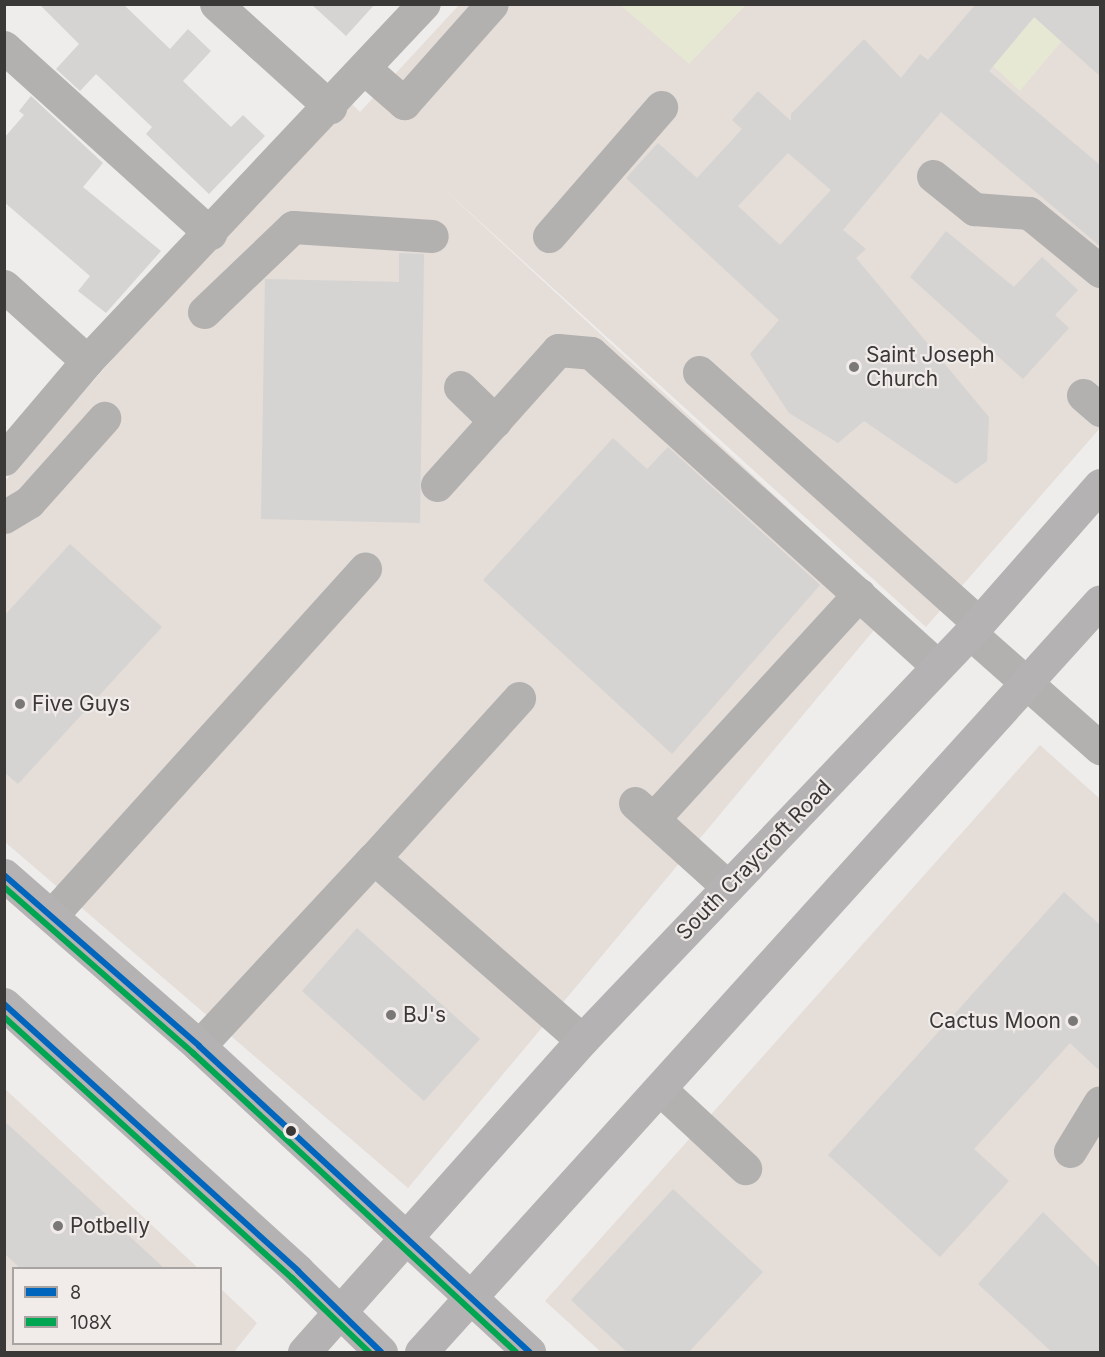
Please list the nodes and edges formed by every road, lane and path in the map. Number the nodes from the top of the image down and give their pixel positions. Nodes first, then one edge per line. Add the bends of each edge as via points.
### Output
1 (216, 4) edge
2 (424, 4) edge
3 (492, 4) edge
4 (4, 47) edge
5 (365, 69) junction
6 (330, 107) junction
7 (661, 107) dead end
8 (933, 176) dead end
9 (210, 233) junction
10 (432, 236) dead end
11 (549, 236) dead end
12 (1101, 271) edge
13 (4, 286) edge
14 (204, 312) dead end
15 (87, 361) junction
16 (699, 372) dead end
17 (460, 387) dead end
18 (104, 418) dead end
19 (495, 421) junction
20 (4, 459) edge
21 (437, 484) dead end
22 (1101, 485) edge
23 (4, 517) edge
24 (365, 568) dead end
25 (859, 594) junction
26 (1101, 601) edge
27 (974, 628) junction
28 (939, 666) junction
29 (1027, 684) junction
30 (519, 698) dead end
31 (1101, 748) edge
32 (374, 858) junction
33 (4, 875) edge
34 (728, 888) junction
35 (52, 915) junction
36 (4, 1004) edge
37 (582, 1040) junction
38 (199, 1046) junction
39 (661, 1090) junction
40 (1101, 1102) edge
41 (1070, 1151) dead end
42 (745, 1168) dead end
43 (408, 1236) junction
44 (470, 1297) junction
45 (341, 1312) junction
46 (304, 1353) edge
47 (381, 1353) edge
48 (421, 1353) edge
49 (530, 1353) edge

1 - 6 street
2 - 5 street
3 - 5 street via 404,103
4 - 9 street
5 - 6 street
6 - 9 street
7 - 11 street
8 - 12 street via 974,209 1029,213
9 - 15 street
10 - 14 street via 293,227
13 - 15 street
15 - 20 street
16 - 27 street
17 - 19 street
18 - 23 street via 28,502
19 - 21 street
19 - 25 street via 558,350 591,353
22 - 27 main road, South Craycroft Road
24 - 35 street
25 - 28 street
25 - 34 street via 644,811
26 - 29 main road
27 - 28 main road, South Craycroft Road
27 - 29 street
28 - 34 main road, South Craycroft Road
29 - 31 street
29 - 39 main road
30 - 32 street
32 - 37 street
32 - 38 street
33 - 35 main road
34 - 37 main road, South Craycroft Road
35 - 38 main road
36 - 45 main road
37 - 43 main road, South Craycroft Road
38 - 43 main road
39 - 42 street
39 - 44 main road
40 - 41 street
43 - 44 main road
43 - 45 main road, South Craycroft Road
44 - 48 main road
44 - 49 main road
45 - 46 main road, South Craycroft Road
45 - 47 main road

